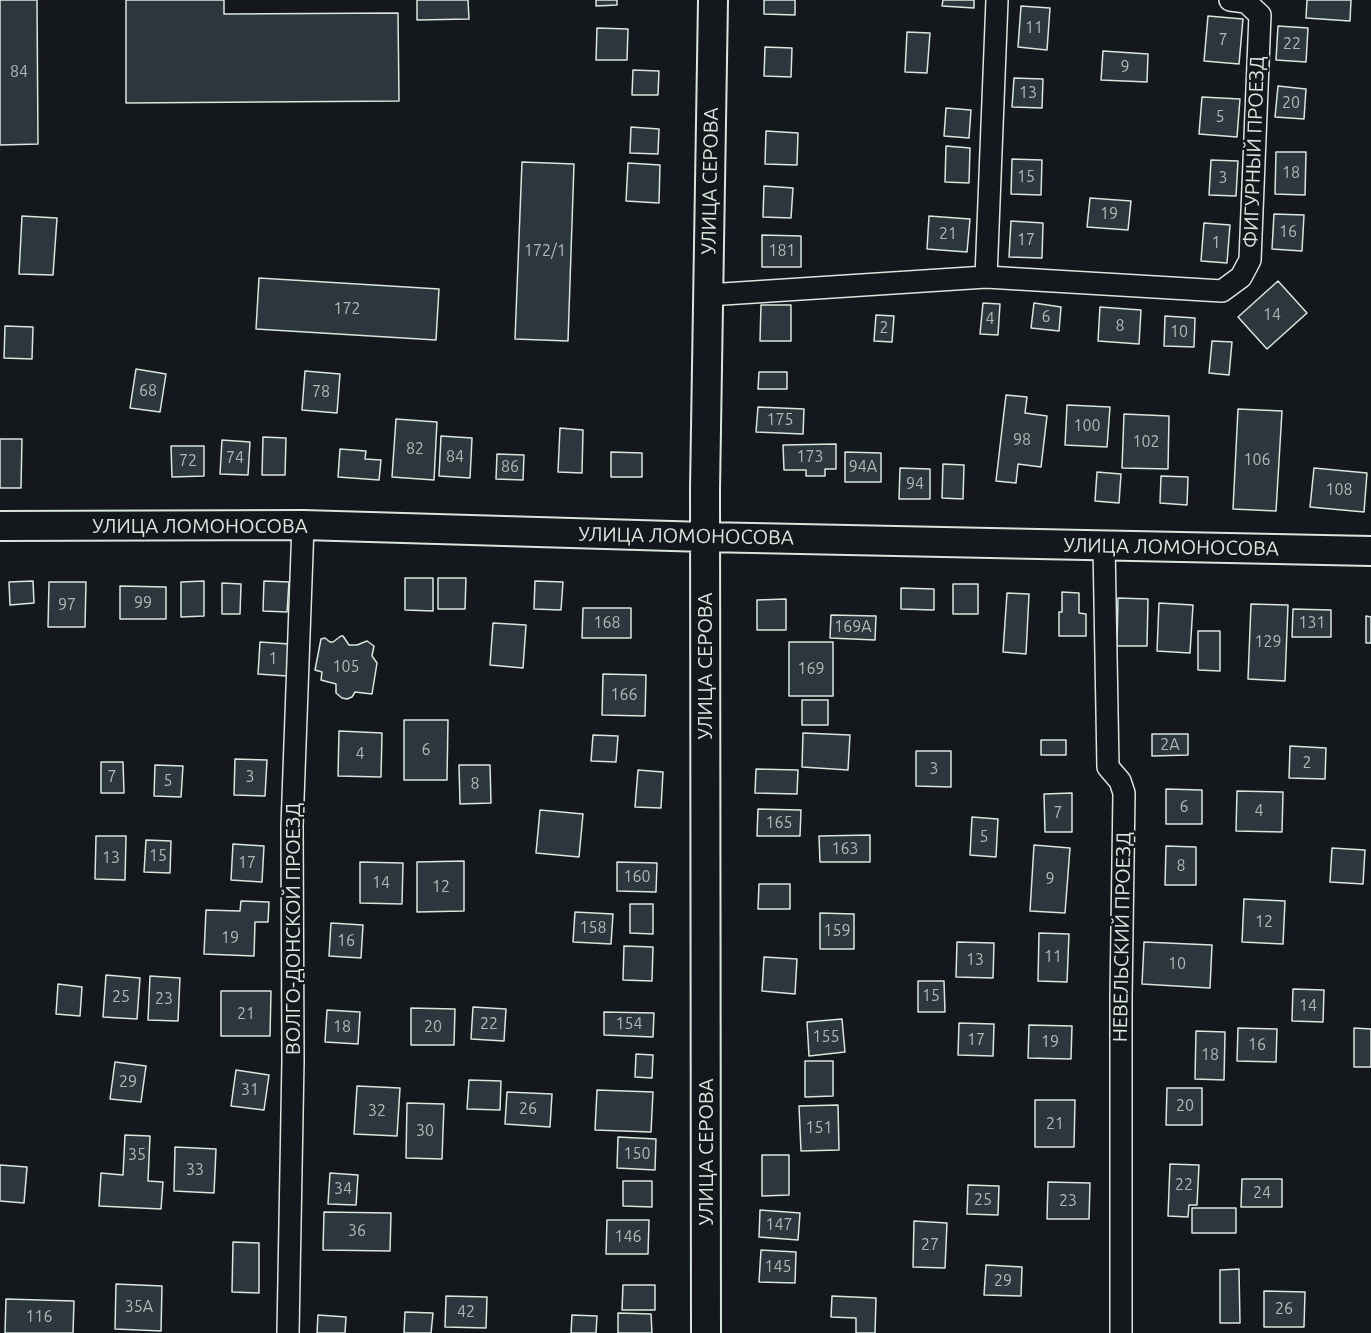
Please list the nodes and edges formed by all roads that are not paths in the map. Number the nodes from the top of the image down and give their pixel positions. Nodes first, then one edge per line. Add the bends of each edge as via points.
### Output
1 (713, 0) edge
2 (997, 0) edge
3 (1230, 0) edge
4 (986, 277) junction
5 (708, 295) junction
6 (303, 525) junction
7 (0, 526) edge
8 (705, 537) junction
9 (1104, 545) junction
10 (1371, 551) edge
11 (288, 1333) edge
12 (706, 1333) edge
13 (1121, 1333) edge

1 - 5 street, УЛИЦА СЕРОВА
2 - 4 street
3 - 4 street, ФИГУРНЫЙ ПРОЕЗД via 1246,2 1260,15 1250,260 1241,278 1222,291
4 - 5 street, ФИГУРНЫЙ ПРОЕЗД
5 - 8 street, УЛИЦА СЕРОВА
6 - 7 street, УЛИЦА ЛОМОНОСОВА
6 - 8 street, УЛИЦА ЛОМОНОСОВА
6 - 11 street, ВОЛГО-ДОНСКОЙ ПРОЕЗД via 292,826
8 - 9 street, УЛИЦА ЛОМОНОСОВА
8 - 12 street, УЛИЦА СЕРОВА
9 - 10 street, УЛИЦА ЛОМОНОСОВА
9 - 13 street, НЕВЕЛЬСКИЙ ПРОЕЗД via 1108,767 1124,793

